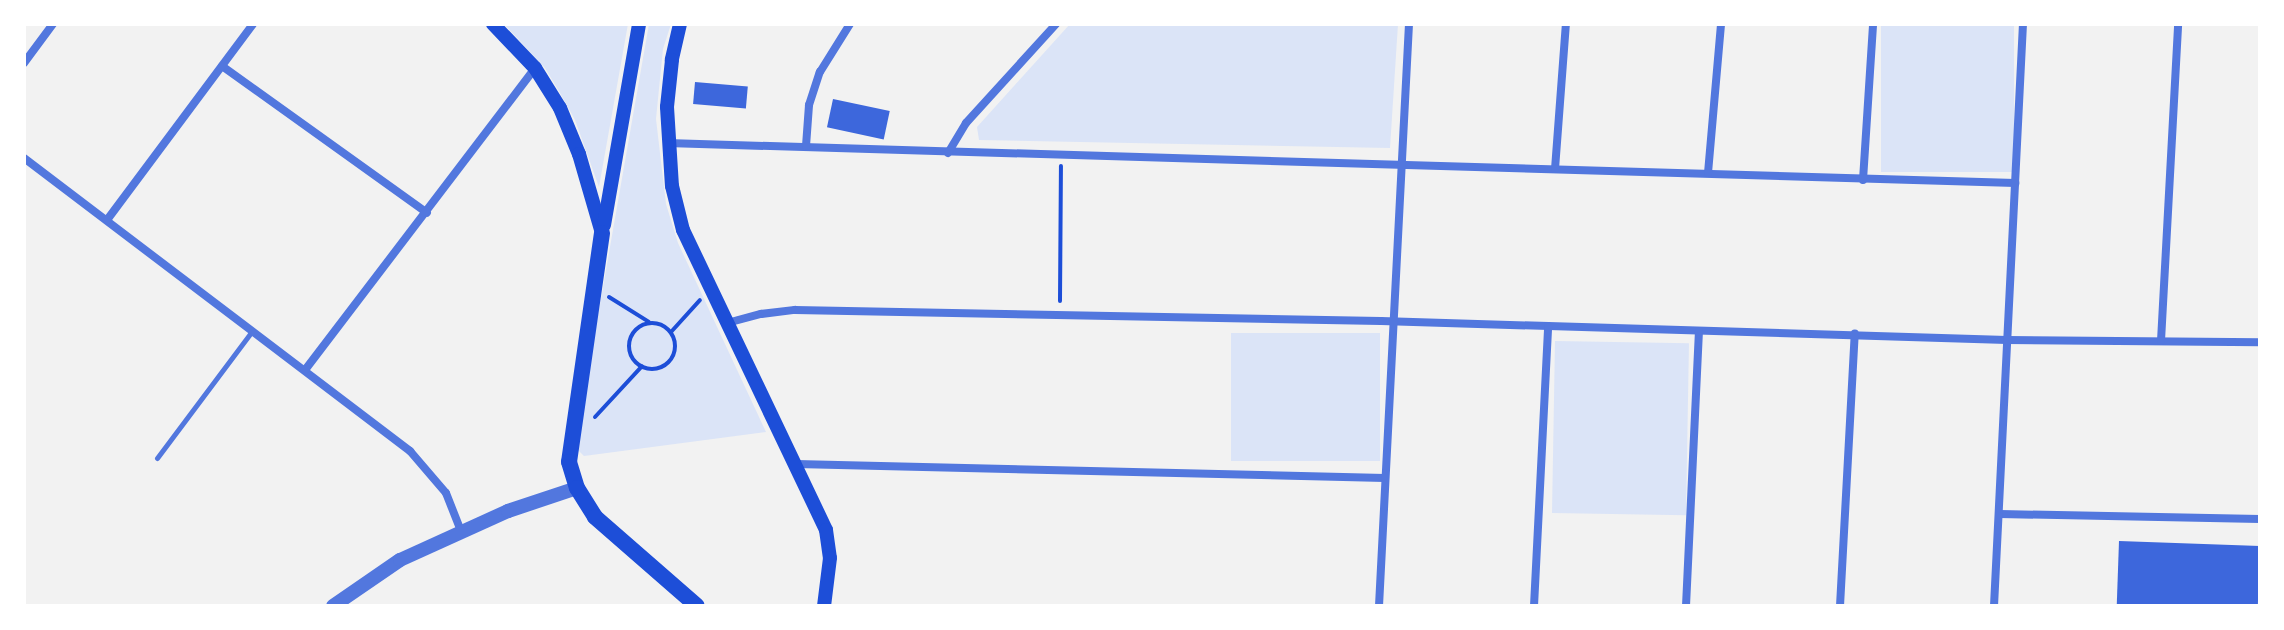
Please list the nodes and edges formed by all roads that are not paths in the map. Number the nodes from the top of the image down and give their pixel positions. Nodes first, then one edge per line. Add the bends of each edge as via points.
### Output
1 (53, 24) edge
2 (253, 24) edge
3 (493, 24) edge
4 (639, 24) edge
5 (680, 24) edge
6 (850, 24) edge
7 (1056, 24) edge
8 (1409, 24) edge
9 (1566, 24) edge
10 (1721, 24) edge
11 (1873, 24) edge
12 (2023, 24) edge
13 (2178, 24) edge
14 (24, 63) edge
15 (222, 66) junction
16 (535, 68) junction
17 (666, 143) junction
18 (806, 146) junction
19 (948, 153) junction
20 (24, 158) edge
21 (1402, 166) junction
22 (1555, 169) junction
23 (1708, 173) junction
24 (1863, 180) junction
25 (2015, 183) junction
26 (427, 213) junction
27 (107, 220) junction
28 (602, 233) junction
29 (1395, 322) junction
30 (725, 324) junction
31 (1548, 326) junction
32 (252, 330) junction
33 (1699, 331) junction
34 (1855, 333) junction
35 (2007, 340) junction
36 (2161, 341) junction
37 (2260, 342) edge
38 (305, 370) junction
39 (157, 458) dead end
40 (796, 464) junction
41 (1385, 478) junction
42 (577, 488) junction
43 (2000, 514) junction
44 (2260, 519) edge
45 (461, 531) junction
46 (333, 606) edge
47 (697, 606) edge
48 (824, 606) edge
49 (1379, 606) edge
50 (1534, 606) edge
51 (1686, 606) edge
52 (1840, 606) edge
53 (1994, 606) edge

1 - 14 street
2 - 15 street
3 - 16 main road
4 - 28 main road
5 - 17 main road
6 - 18 street via 820,72 809,105
7 - 19 street via 966,123
8 - 21 street
9 - 22 street
10 - 23 street
11 - 24 street
12 - 25 street
13 - 36 street
15 - 26 street
15 - 27 street
16 - 26 street
16 - 28 main road via 572,132
17 - 18 street
17 - 30 main road via 683,230
18 - 19 street
19 - 21 street
20 - 27 street
21 - 22 street
21 - 29 street
22 - 23 street
23 - 24 street
24 - 25 street
25 - 35 street
26 - 38 street
27 - 32 street
28 - 42 main road via 570,444
29 - 30 street via 795,310
29 - 31 street
29 - 41 street
30 - 40 main road
31 - 33 street
31 - 50 street
32 - 38 street
32 - 39 lane
33 - 34 street
33 - 51 street
34 - 35 street
34 - 52 street
35 - 36 street
35 - 43 street
36 - 37 street
38 - 45 street via 429,470 446,493
40 - 41 street
40 - 48 main road via 826,530 830,558
41 - 49 street
42 - 45 street
42 - 47 main road via 595,517
43 - 44 street
43 - 53 street
45 - 46 street via 367,579

